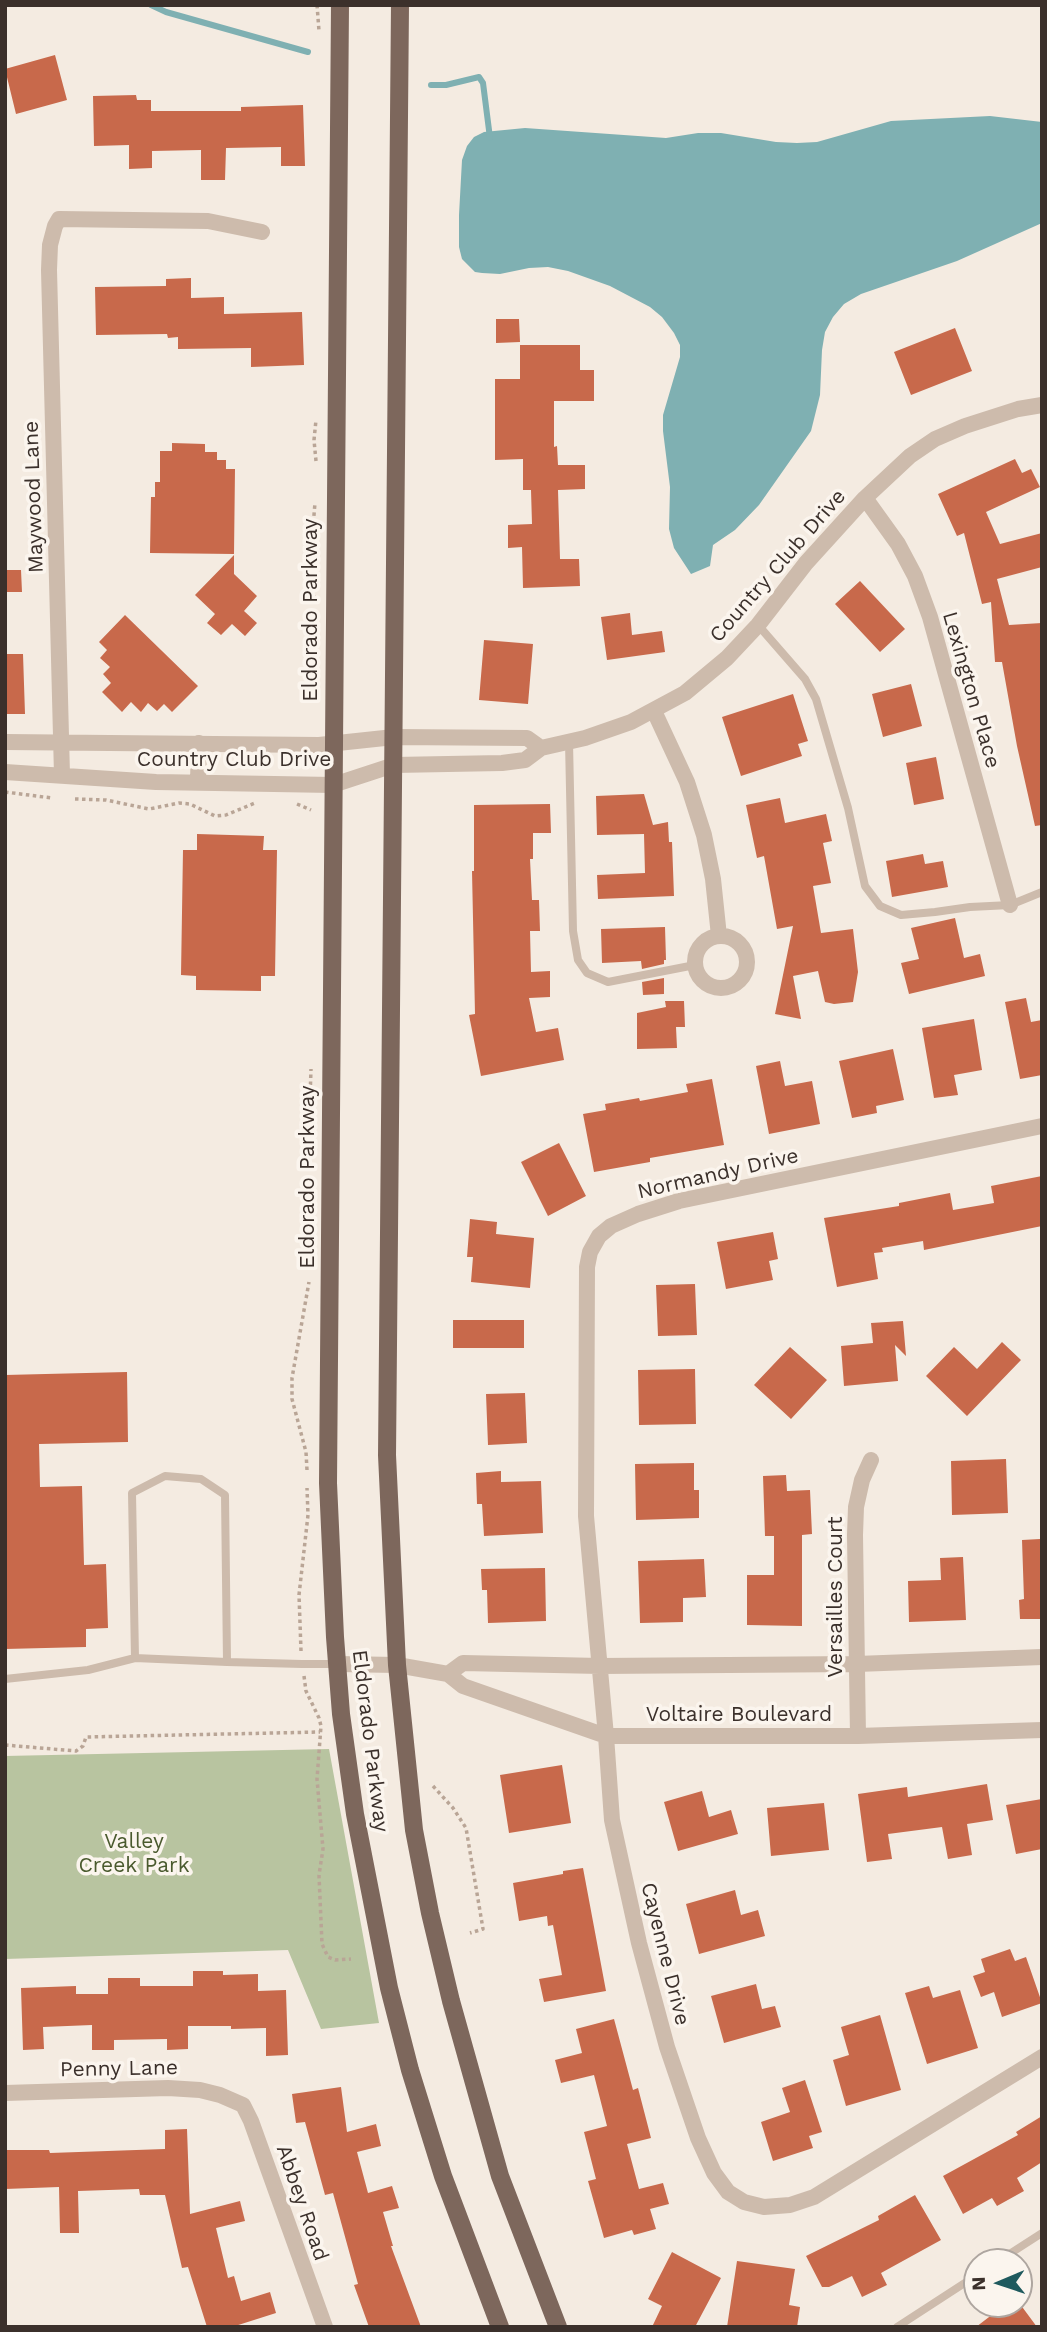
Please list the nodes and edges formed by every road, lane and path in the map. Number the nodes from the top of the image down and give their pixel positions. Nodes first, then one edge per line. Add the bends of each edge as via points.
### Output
1 (340, 5) edge
2 (400, 5) edge
3 (262, 232) dead end
4 (1042, 405) edge
5 (865, 498) junction
6 (758, 625) junction
7 (654, 711) junction
8 (394, 737) junction
9 (5, 742) edge
10 (62, 742) junction
11 (199, 743) junction
12 (569, 743) junction
13 (334, 744) junction
14 (541, 748) junction
15 (394, 765) junction
16 (5, 772) edge
17 (62, 775) junction
18 (198, 782) junction
19 (333, 785) junction
20 (5, 792) edge
21 (52, 798) dead end
22 (75, 799) dead end
23 (264, 801) dead end
24 (287, 803) dead end
25 (312, 810) dead end
26 (1042, 892) edge
27 (1010, 905) junction
28 (719, 936) junction
29 (695, 965) junction
30 (1042, 1126) edge
31 (586, 1427) joint
32 (871, 1460) dead end
33 (1042, 1657) edge
34 (135, 1658) junction
35 (227, 1662) junction
36 (337, 1664) junction
37 (857, 1664) junction
38 (397, 1665) junction
39 (600, 1666) junction
40 (448, 1674) junction
41 (5, 1679) edge
42 (1042, 1730) edge
43 (321, 1732) dead end
44 (606, 1736) junction
45 (858, 1736) junction
46 (5, 1745) edge
47 (433, 1786) dead end
48 (470, 1933) dead end
49 (1042, 2057) edge
50 (5, 2093) edge
51 (231, 2100) joint
52 (1042, 2233) edge
53 (1019, 2248) edge
54 (963, 2284) edge
55 (325, 2327) edge
56 (500, 2327) edge
57 (558, 2327) edge
58 (897, 2327) edge

1 - 13 main road, Eldorado Parkway
2 - 8 main road, Eldorado Parkway
3 - 10 street, Maywood Lane via 208,221 59,219 50,245 49,270
4 - 5 street, Country Club Drive via 935,439
5 - 6 street, Country Club Drive
5 - 27 street, Lexington Place via 898,544 930,617
6 - 7 street, Country Club Drive via 708,676
6 - 27 lane via 805,679 816,699 865,886 880,906 901,915
7 - 12 street, Country Club Drive
7 - 28 street via 699,817 713,879
8 - 13 street, Country Club Drive
8 - 14 street, Country Club Drive via 527,738
8 - 15 main road, Eldorado Parkway
9 - 10 street, Country Club Drive
10 - 11 street, Country Club Drive
10 - 17 street, Maywood Lane
11 - 13 street, Country Club Drive
11 - 18 street
12 - 14 street, Country Club Drive
12 - 29 lane via 578,960 587,973 608,982
13 - 19 main road, Eldorado Parkway
14 - 15 street, Country Club Drive via 525,760
15 - 19 street, Country Club Drive
15 - 38 main road, Eldorado Parkway via 387,1455
16 - 17 street, Country Club Drive
17 - 18 street, Country Club Drive
18 - 19 street, Country Club Drive
19 - 36 main road, Eldorado Parkway via 328,1483
20 - 21 path
22 - 23 path via 149,809 190,804 215,816
24 - 25 path
26 - 27 lane
28 - 29 street via 701,946
28 - 29 street via 732,939 744,950 747,963 741,979 726,988 712,987 701,979
30 - 31 street, Normandy Drive via 679,1201 611,1226 590,1252 587,1267
31 - 39 street, Cayenne Drive via 586,1516
32 - 37 street, Versailles Court via 856,1507
33 - 37 street, Voltaire Boulevard
34 - 35 lane
34 - 35 lane via 132,1493 165,1476 201,1479 225,1495
34 - 41 lane via 88,1671
35 - 36 lane
36 - 38 street, Voltaire Boulevard
36 - 56 main road, Eldorado Parkway via 355,1814 389,1988 438,2163
37 - 39 street, Voltaire Boulevard
37 - 45 street, Versailles Court
38 - 40 street, Voltaire Boulevard
38 - 57 main road, Eldorado Parkway via 415,1830 451,2001 500,2176
39 - 40 street, Voltaire Boulevard via 463,1663
39 - 44 street, Cayenne Drive
40 - 44 street, Voltaire Boulevard via 463,1686
42 - 45 street, Voltaire Boulevard
43 - 46 path via 86,1737 76,1751
44 - 45 street, Voltaire Boulevard
44 - 49 street, Cayenne Drive via 612,1820 639,1943 698,2138 728,2192 764,2207 814,2197
47 - 48 path via 466,1828 483,1929
50 - 51 street, Penny Lane via 168,2088 200,2090
51 - 55 street, Abbey Road via 243,2105 251,2120
52 - 53 lane
54 - 58 lane

